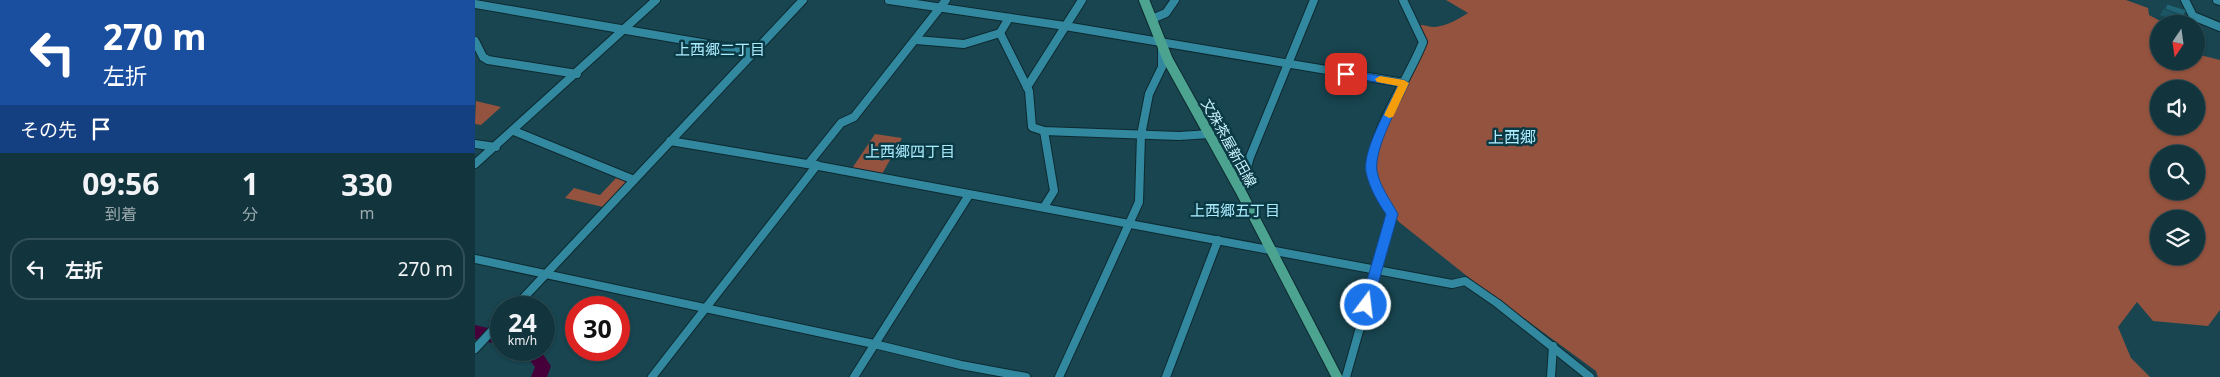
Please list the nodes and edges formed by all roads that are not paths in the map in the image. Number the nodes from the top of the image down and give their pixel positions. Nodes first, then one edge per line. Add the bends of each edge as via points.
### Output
1 (656, 0) edge
2 (803, 0) edge
3 (889, 0) edge
4 (946, 0) edge
5 (1082, 0) edge
6 (1144, 0) edge
7 (1175, 0) edge
8 (1313, 0) edge
9 (1403, 0) edge
10 (2185, 0) edge
11 (475, 4) edge
12 (940, 8) junction
13 (1009, 18) junction
14 (1152, 19) junction
15 (1065, 26) junction
16 (2220, 27) edge
17 (623, 30) junction
18 (1000, 33) junction
19 (916, 40) junction
20 (475, 41) edge
21 (1162, 44) junction
22 (754, 52) junction
23 (1287, 64) junction
24 (577, 74) junction
25 (1404, 83) junction
26 (1027, 87) junction
27 (514, 131) junction
28 (1044, 132) junction
29 (1210, 134) junction
30 (1141, 135) junction
31 (670, 140) junction
32 (475, 144) edge
33 (496, 147) junction
34 (475, 164) edge
35 (813, 164) junction
36 (634, 180) junction
37 (1240, 190) junction
38 (969, 195) junction
39 (1044, 207) junction
40 (1131, 223) junction
41 (1218, 240) junction
42 (1271, 248) junction
43 (475, 259) edge
44 (1376, 268) junction
45 (546, 275) junction
46 (526, 296) edge
47 (706, 308) junction
48 (490, 332) edge
49 (478, 344) edge
50 (875, 344) junction
51 (1553, 346) junction
52 (652, 377) edge
53 (853, 377) edge
54 (1027, 377) edge
55 (1059, 377) edge
56 (1165, 377) edge
57 (1337, 377) edge
58 (1346, 377) edge
59 (1551, 377) edge
60 (1590, 377) edge

1 - 17 street
2 - 22 street
3 - 12 street
4 - 12 street
5 - 15 street
6 - 14 main road, 文殊茶屋新田線
7 - 14 street via 1166,13
8 - 23 street
9 - 25 street via 1423,42 1419,57
10 - 16 street via 2193,16
11 - 17 street
12 - 13 street
12 - 19 street
13 - 15 street
13 - 18 street
14 - 21 main road, 文殊茶屋新田線
15 - 21 street
15 - 26 street
17 - 22 street
17 - 24 street
18 - 19 street via 964,44
18 - 26 street
19 - 35 street via 854,117 841,123
20 - 24 street via 488,60
21 - 23 street
21 - 29 main road, 文殊茶屋新田線
21 - 30 street via 1162,67 1149,94
22 - 31 street
23 - 25 street
23 - 37 street
24 - 27 street
25 - 44 street via 1382,128 1371,162 1372,173 1392,214
26 - 28 street via 1032,127
27 - 33 street
27 - 36 street
28 - 30 street
28 - 39 street via 1054,191
29 - 30 street via 1188,138
29 - 37 main road, 文殊茶屋新田線
30 - 40 street via 1141,191
31 - 35 street
31 - 36 street
32 - 33 street
33 - 34 street
35 - 38 street
35 - 47 street
36 - 45 street
37 - 42 main road, 文殊茶屋新田線
38 - 39 street
38 - 50 street
39 - 40 street
40 - 41 street
40 - 55 street via 1112,257
41 - 42 street
41 - 56 street
42 - 44 street
42 - 57 main road, 文殊茶屋新田線
43 - 45 street
44 - 51 street via 1452,284 1465,281
44 - 58 street
45 - 46 street
45 - 47 street
47 - 50 street
47 - 52 street
48 - 49 street
50 - 53 street
50 - 54 street via 961,366
51 - 59 street
51 - 60 street

